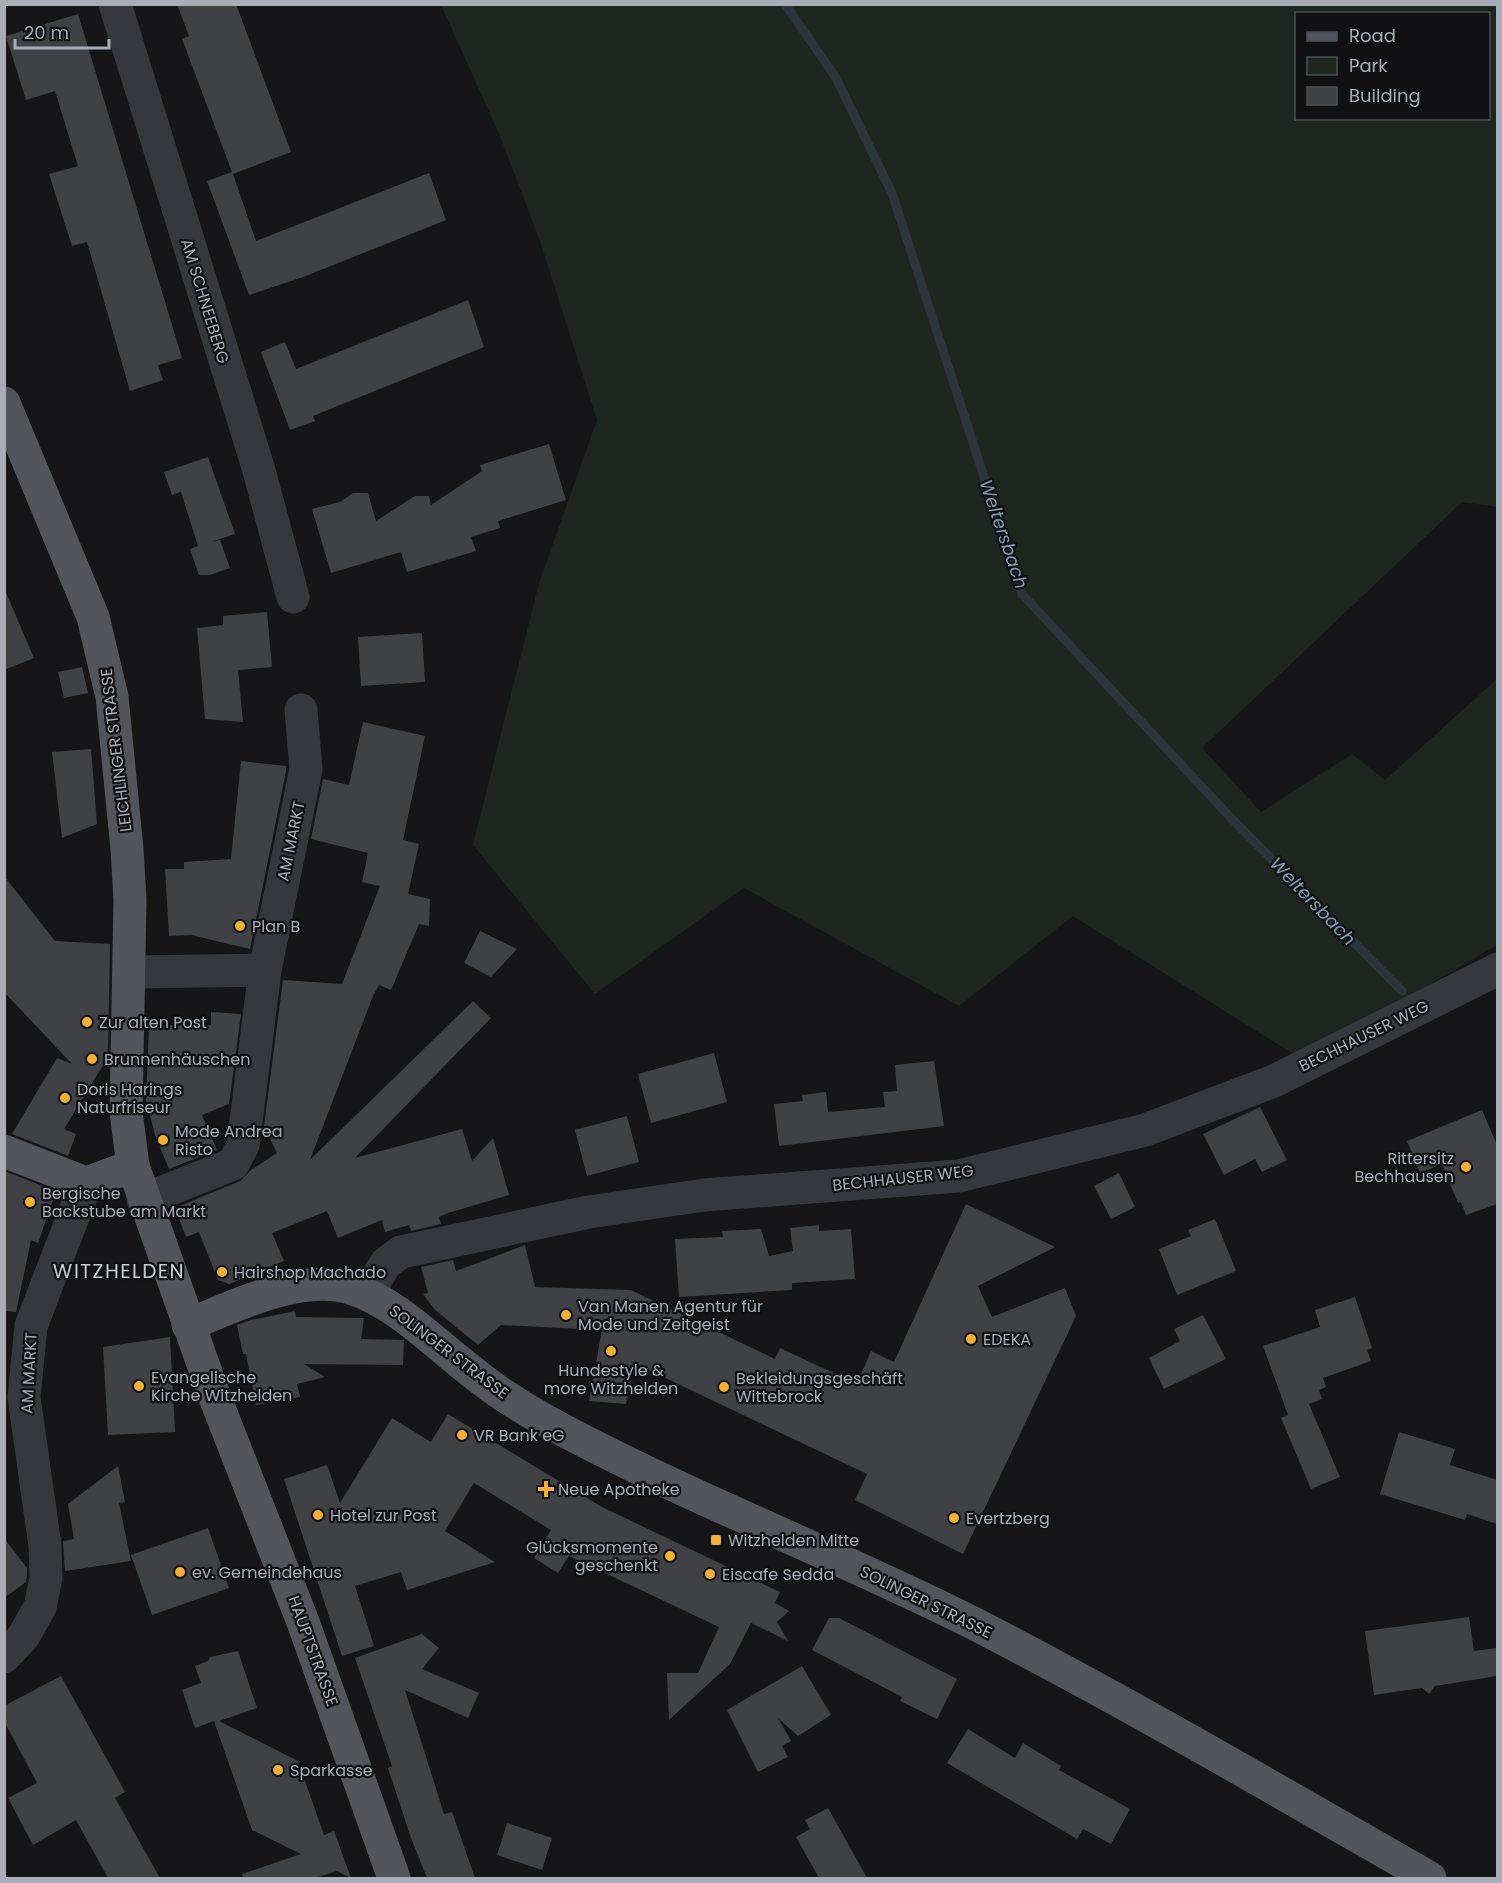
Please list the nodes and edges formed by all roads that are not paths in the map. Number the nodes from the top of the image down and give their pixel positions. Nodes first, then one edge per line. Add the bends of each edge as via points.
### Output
1 (115, 4) edge
2 (4, 403) edge
3 (293, 597) dead end
4 (301, 710) dead end
5 (1497, 969) edge
6 (265, 970) junction
7 (130, 972) junction
8 (4, 1151) edge
9 (133, 1166) junction
10 (86, 1182) junction
11 (143, 1200) junction
12 (367, 1294) junction
13 (188, 1325) junction
14 (4, 1657) edge
15 (394, 1878) edge
16 (1430, 1878) edge

1 - 3 street, AM SCHNEEBERG via 258,467
2 - 7 main road, LEICHLINGER STRASSE via 103,648 117,735 128,849
4 - 6 street, AM MARKT via 306,769
5 - 12 street, BECHHAUSER WEG via 1274,1081 1145,1130 959,1176 704,1195 541,1221 401,1252 386,1263
6 - 7 street
6 - 11 street, AM MARKT via 243,1145 233,1164
7 - 9 main road via 126,1113
8 - 10 main road
9 - 10 main road
9 - 11 main road
10 - 14 street, AM MARKT via 32,1326 24,1397 46,1578 40,1607 23,1637
11 - 13 main road
12 - 13 main road, SOLINGER STRASSE via 348,1287 300,1286 236,1305
12 - 16 main road, SOLINGER STRASSE via 401,1314 470,1371 544,1420 974,1624
13 - 15 main road, HAUPTSTRASSE via 303,1622

